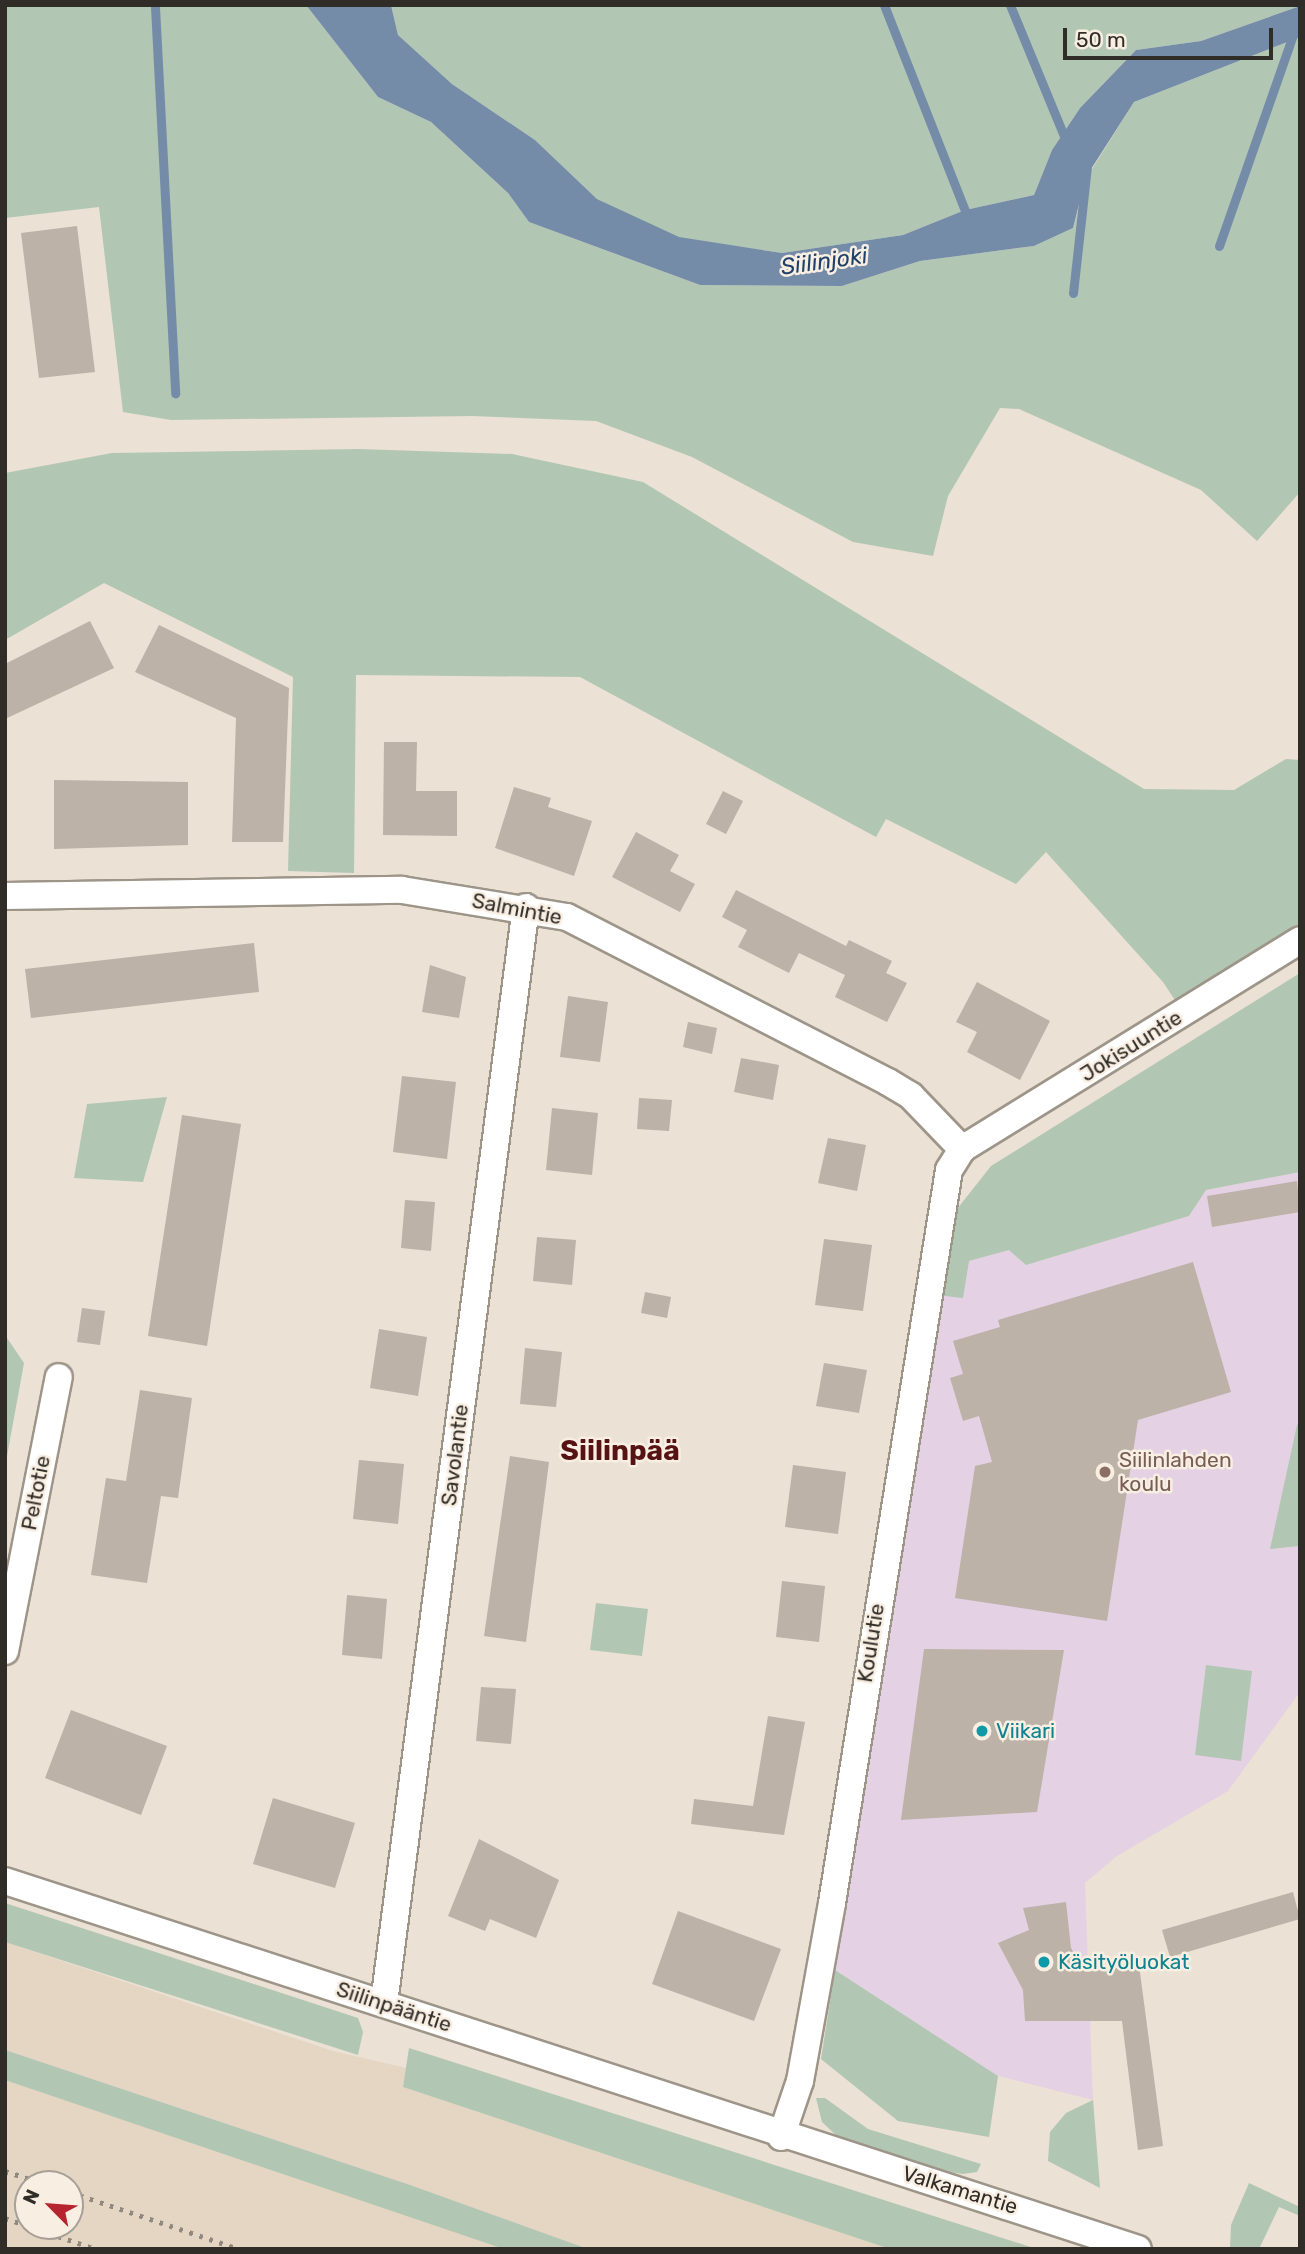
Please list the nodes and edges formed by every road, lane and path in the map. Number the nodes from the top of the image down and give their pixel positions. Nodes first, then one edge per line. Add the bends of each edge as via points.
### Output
1 (5, 895) edge
2 (526, 907) junction
3 (1300, 940) edge
4 (962, 1149) junction
5 (59, 1377) dead end
6 (5, 1651) edge
7 (5, 1881) edge
8 (384, 2003) junction
9 (781, 2137) junction
10 (1138, 2249) edge

1 - 2 street, Salmintie via 402,890
2 - 4 street, Salmintie via 619,939 888,1082 911,1096
2 - 8 street, Savolantie
3 - 4 street, Jokisuuntie
4 - 9 street, Koulutie via 940,1201 832,1903 800,2081
5 - 6 street, Peltotie
7 - 8 street, Siilinpääntie
8 - 9 street, Siilinpääntie
9 - 10 street, Valkamantie

